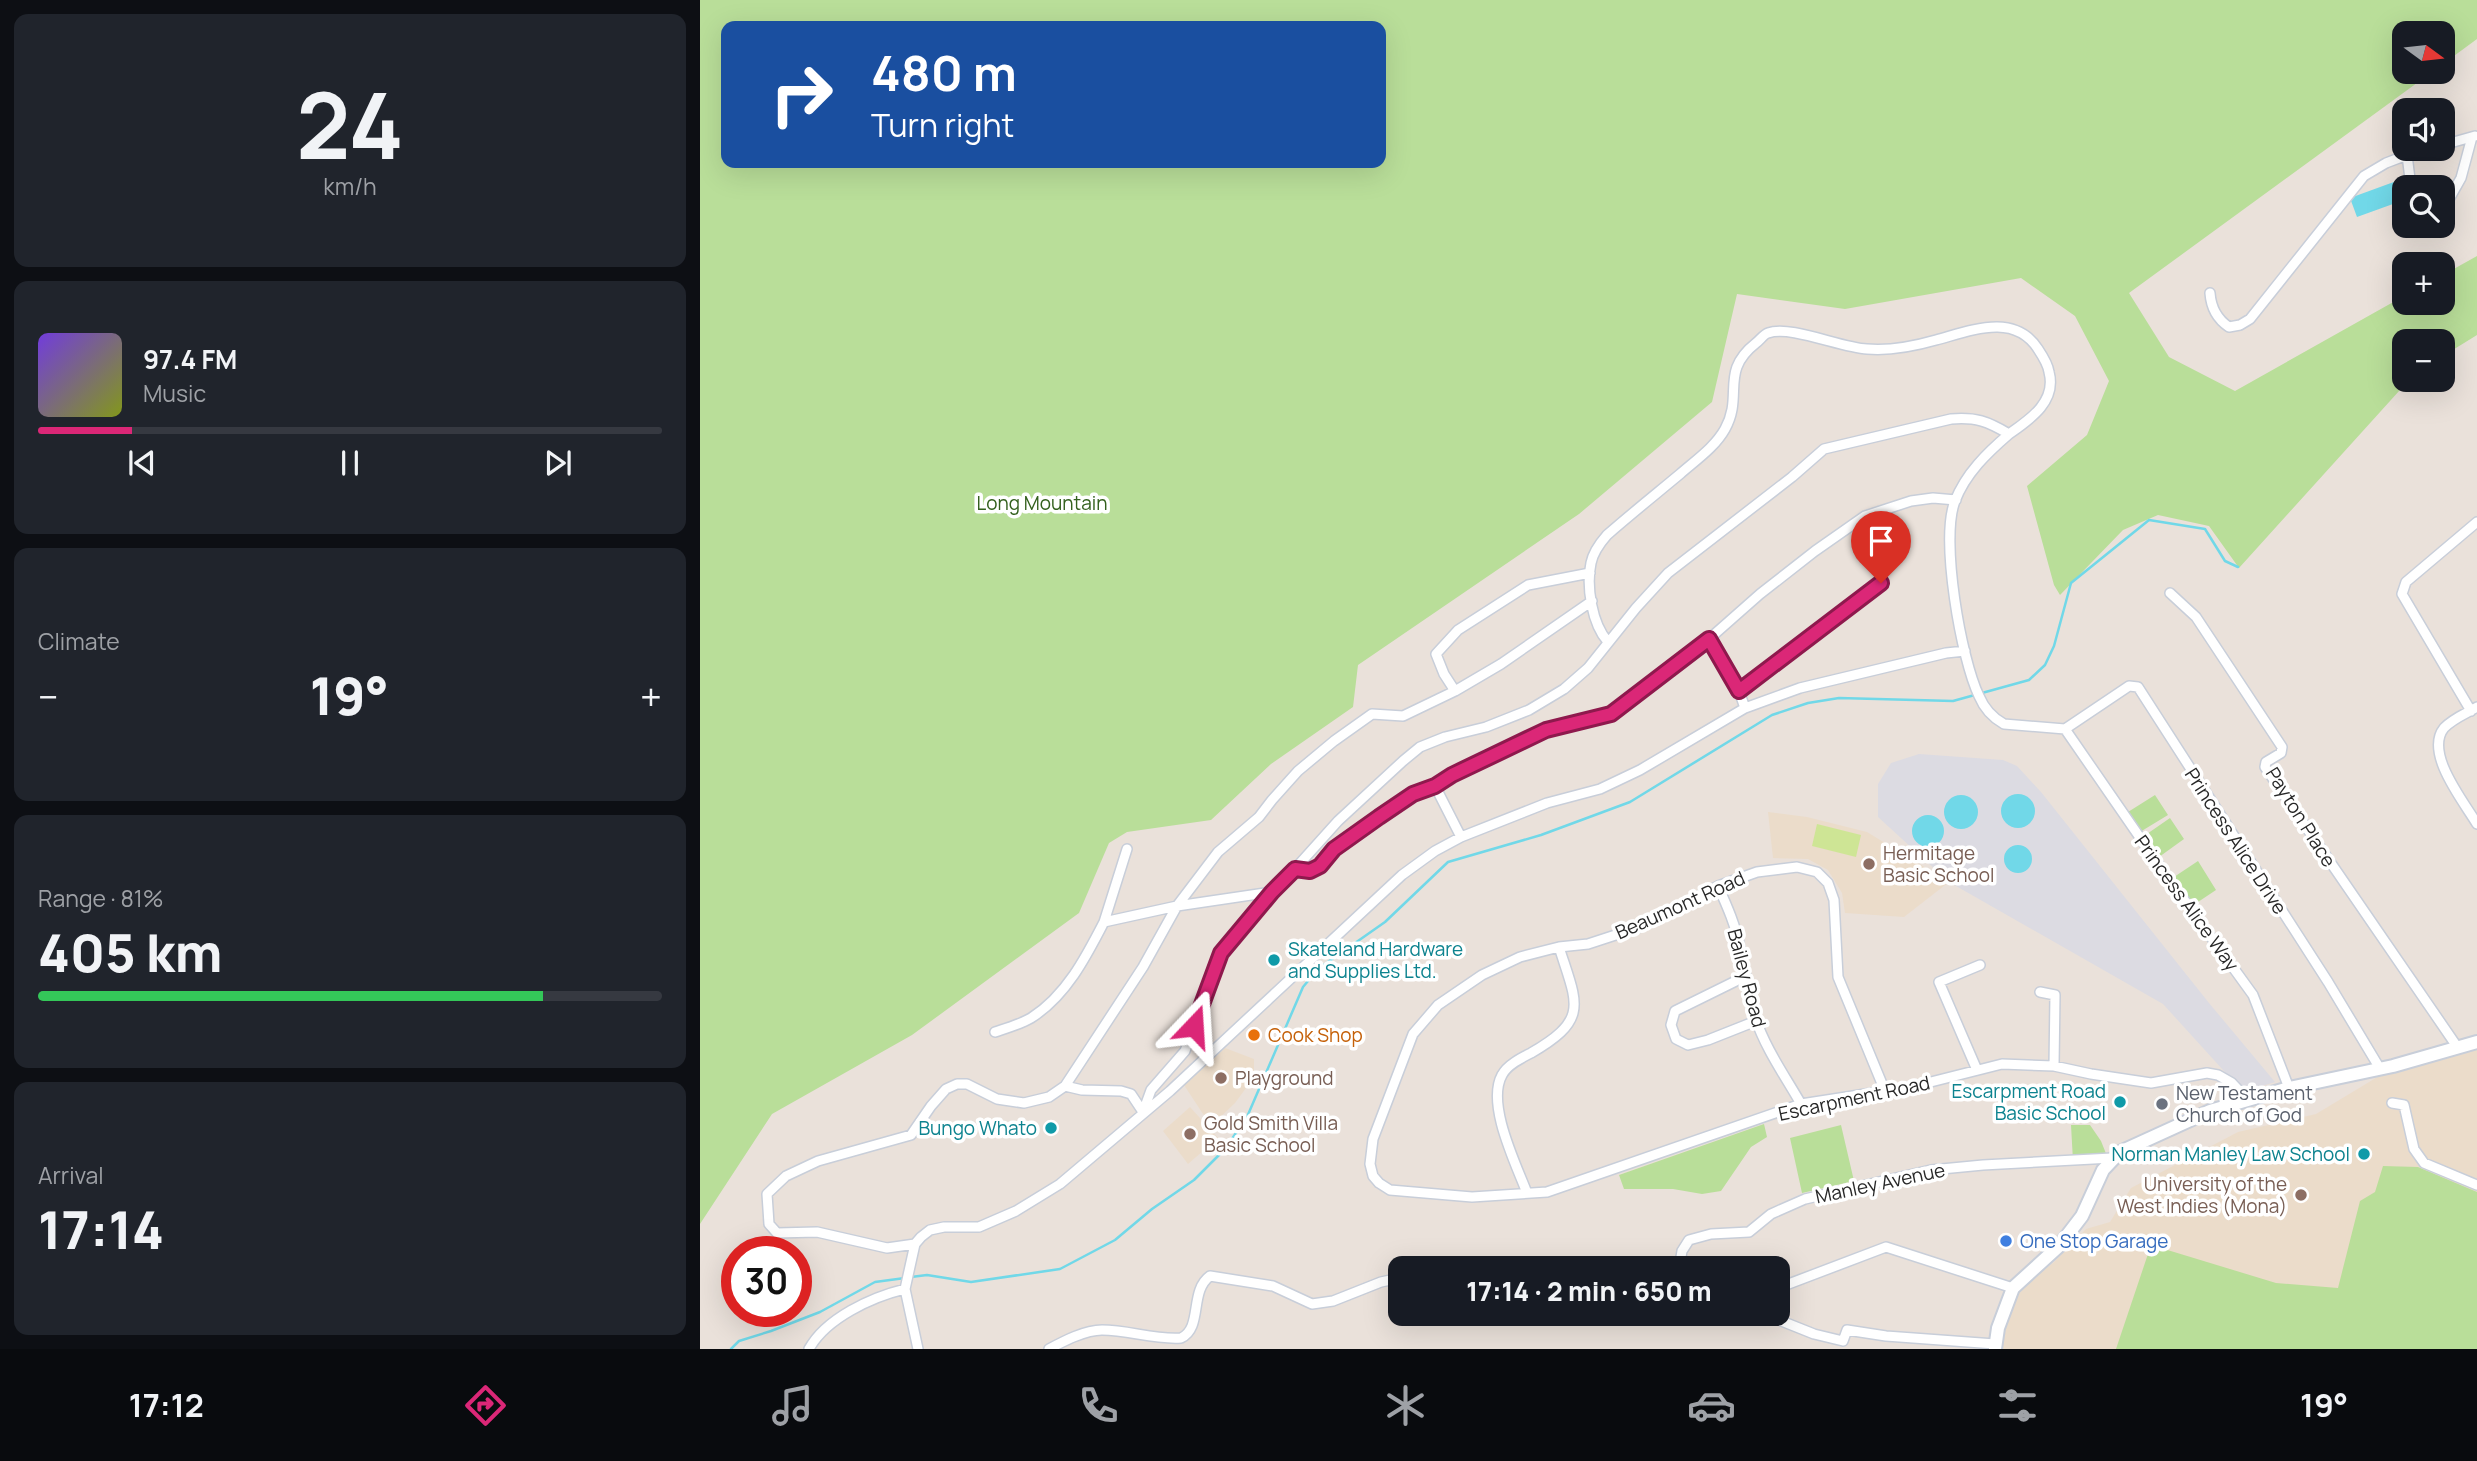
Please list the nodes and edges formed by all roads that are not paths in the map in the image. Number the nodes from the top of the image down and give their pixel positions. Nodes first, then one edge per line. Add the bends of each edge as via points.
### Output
1 (2474, 136) edge
2 (2455, 142) edge
3 (2392, 161) edge
4 (2455, 189) edge
5 (2210, 293) dead end
6 (2009, 434) junction
7 (1956, 500) junction
8 (2477, 522) edge
9 (1590, 573) junction
10 (1881, 583) dead end
11 (2170, 593) dead end
12 (1592, 601) junction
13 (1709, 639) junction
14 (1608, 642) junction
15 (1965, 651) junction
16 (1455, 691) junction
17 (1739, 691) junction
18 (1745, 708) junction
19 (2474, 709) edge
20 (2065, 729) junction
21 (1435, 786) junction
22 (2477, 824) edge
23 (1461, 837) junction
24 (1127, 849) dead end
25 (1295, 869) junction
26 (1718, 886) junction
27 (1272, 892) junction
28 (1177, 906) junction
29 (1104, 922) junction
30 (1559, 947) junction
31 (1980, 965) dead end
32 (1746, 976) junction
33 (2040, 992) dead end
34 (1756, 1021) junction
35 (995, 1031) dead end
36 (2477, 1042) edge
37 (2458, 1048) junction
38 (2054, 1066) junction
39 (2379, 1068) junction
40 (1976, 1070) junction
41 (1065, 1086) junction
42 (2289, 1088) junction
43 (1885, 1091) junction
44 (2247, 1099) junction
45 (2392, 1103) dead end
46 (1801, 1104) junction
47 (1143, 1112) junction
48 (2112, 1158) junction
49 (1379, 1183) joint
50 (2477, 1185) edge
51 (1527, 1193) junction
52 (915, 1244) junction
53 (1681, 1256) edge
54 (1388, 1281) edge
55 (1790, 1283) edge
56 (906, 1285) junction
57 (2013, 1289) junction
58 (1790, 1324) edge
59 (1995, 1346) edge
60 (809, 1349) edge
61 (918, 1349) edge
62 (1049, 1349) edge

1 - 2 street
1 - 4 street
3 - 5 street via 2364,176 2250,319 2230,327 2223,323
6 - 7 street via 1975,466
6 - 9 street via 2041,409 2050,386 2042,355 2031,339 2016,330 2003,326 1977,329 1911,345 1867,349 1784,332 1767,333 1738,359 1729,419 1716,442 1607,535 1596,550
6 - 14 street via 1973,417 1824,449 1668,573
7 - 13 street via 1911,501 1865,516 1804,559
7 - 15 street via 1951,554
8 - 19 street via 2402,589
9 - 12 street
9 - 16 street via 1528,585 1458,630 1436,654
10 - 17 street
11 - 37 street, Payton Place via 2196,617 2282,747 2265,766
12 - 14 street via 1600,633
12 - 16 street
13 - 17 street
13 - 21 street via 1611,714 1546,730
14 - 25 street via 1588,668 1529,710 1420,747 1338,821
15 - 18 street via 1800,688
15 - 20 street via 1978,694 1996,719
16 - 28 street via 1403,716 1372,714 1334,741 1218,852
17 - 18 street
18 - 23 street via 1640,771
19 - 22 street via 2446,725 2437,747 2442,765
20 - 39 street, Princess Alice Drive via 2129,686 2138,687
20 - 42 street, Princess Alice Way via 2253,995
21 - 23 street
21 - 25 street via 1413,794 1379,817 1334,849 1320,866 1310,871
23 - 47 street via 1402,874
24 - 29 street
25 - 27 street
26 - 30 street, Beaumont Road via 1640,927 1588,944
26 - 32 street, Bailey Road
26 - 43 street, Beaumont Road via 1757,872 1797,867 1817,872 1828,883 1834,900 1838,977
27 - 28 street
27 - 47 street via 1221,953 1185,1051 1151,1090
28 - 29 street
28 - 41 street
29 - 35 street via 1056,999 1030,1018
30 - 49 street, Beaumont Road via 1520,957 1482,975 1438,1004 1413,1034 1373,1139 1370,1164
30 - 51 street via 1571,986 1571,1022 1560,1035 1515,1062 1502,1075 1498,1089 1500,1120
31 - 40 street via 1939,982
32 - 34 street, Bailey Road
32 - 34 street via 1675,1010 1671,1025 1676,1039 1688,1045
33 - 38 street via 2055,995
34 - 46 street, Bailey Road
36 - 37 street
37 - 39 street
38 - 40 street, Escarpment Road via 2002,1064
38 - 44 street, Escarpment Road via 2151,1083 2207,1073 2232,1083
39 - 42 street
40 - 43 street, Escarpment Road
41 - 47 street via 1131,1094
41 - 52 street via 1049,1097 1024,1103 997,1099 967,1084 957,1084 931,1106 911,1135 818,1161 786,1177 766,1194 769,1224 777,1233 817,1232 887,1248
42 - 44 street
43 - 46 street, Escarpment Road
44 - 48 street via 2139,1142
45 - 50 street via 2404,1105 2414,1149 2424,1163
46 - 51 street, Escarpment Road via 1592,1178 1547,1192
47 - 52 street via 1060,1184 1016,1211 979,1227 930,1230
48 - 53 street, Manley Avenue via 1931,1170 1805,1199 1771,1214 1749,1232 1689,1240
48 - 57 street via 2082,1216 2059,1246
49 - 51 street, Escarpment Road via 1390,1190 1420,1194
52 - 56 street
54 - 62 street via 1312,1304 1272,1286 1210,1276 1199,1286 1191,1330 1181,1338 1103,1330
55 - 57 street via 1886,1247
56 - 60 street via 846,1314 820,1333
56 - 61 street
57 - 59 street
58 - 59 street via 1843,1341 1849,1330

